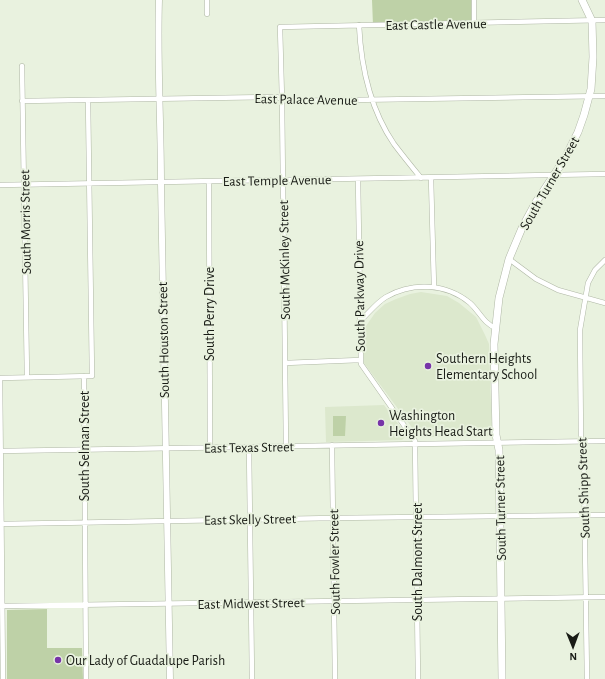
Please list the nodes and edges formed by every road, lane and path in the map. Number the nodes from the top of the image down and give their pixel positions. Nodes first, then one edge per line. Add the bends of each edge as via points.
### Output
1 (159, 0) edge
2 (207, 0) edge
3 (474, 0) edge
4 (582, 0) edge
5 (207, 14) dead end
6 (605, 20) edge
7 (592, 21) junction
8 (474, 23) junction
9 (359, 25) junction
10 (280, 27) joint
11 (22, 66) dead end
12 (589, 96) junction
13 (605, 96) edge
14 (159, 99) junction
15 (282, 99) junction
16 (88, 100) junction
17 (372, 100) junction
18 (22, 101) junction
19 (605, 174) edge
20 (553, 175) junction
21 (421, 178) junction
22 (431, 178) junction
23 (358, 179) junction
24 (282, 180) junction
25 (161, 182) junction
26 (209, 182) junction
27 (89, 183) junction
28 (0, 185) edge
29 (24, 185) junction
30 (509, 259) junction
31 (605, 260) edge
32 (434, 287) junction
33 (585, 298) junction
34 (605, 303) edge
35 (359, 322) junction
36 (496, 328) junction
37 (360, 360) junction
38 (285, 363) junction
39 (84, 376) junction
40 (27, 377) junction
41 (0, 378) edge
42 (582, 441) junction
43 (605, 441) edge
44 (498, 443) junction
45 (416, 444) junction
46 (332, 445) junction
47 (286, 446) junction
48 (210, 447) junction
49 (249, 447) junction
50 (165, 448) junction
51 (85, 449) junction
52 (0, 450) edge
53 (585, 515) junction
54 (605, 515) edge
55 (500, 516) junction
56 (417, 517) junction
57 (333, 518) junction
58 (250, 519) junction
59 (167, 520) junction
60 (85, 522) junction
61 (1, 524) edge
62 (605, 597) edge
63 (585, 598) junction
64 (501, 599) junction
65 (417, 600) junction
66 (334, 601) junction
67 (251, 603) junction
68 (169, 604) junction
69 (86, 605) junction
70 (1, 606) edge
71 (3, 679) edge
72 (86, 679) edge
73 (170, 679) edge
74 (252, 679) edge
75 (335, 679) edge
76 (418, 679) edge
77 (502, 679) edge
78 (587, 679) edge

1 - 14 street, South Houston Street
2 - 5 street
3 - 8 street
4 - 7 main road, South Turner Street
6 - 7 street, East Castle Avenue
7 - 8 street, East Castle Avenue
7 - 12 main road, South Turner Street
8 - 9 street, East Castle Avenue
9 - 10 street, East Castle Avenue
9 - 17 street via 363,66
10 - 15 street, South McKinley Street
11 - 18 street, South Morris Street
12 - 13 street, East Palace Avenue
12 - 17 street, East Palace Avenue
12 - 20 main road, South Turner Street via 578,132
14 - 15 street, East Palace Avenue
14 - 16 street, East Palace Avenue
14 - 25 street, South Houston Street
15 - 17 street, East Palace Avenue
15 - 24 street, South McKinley Street
16 - 18 street, East Palace Avenue
16 - 27 street, South Selman Street
17 - 21 street via 394,143
18 - 29 street, South Morris Street
19 - 20 street, East Temple Avenue
20 - 22 street, East Temple Avenue
20 - 30 main road, South Turner Street via 528,214
21 - 22 street, East Temple Avenue
21 - 23 street, East Temple Avenue
22 - 32 street
23 - 24 street, East Temple Avenue
23 - 35 street, South Parkway Drive
24 - 26 street, East Temple Avenue
24 - 38 street, South McKinley Street
25 - 26 street, East Temple Avenue
25 - 27 street, East Temple Avenue
25 - 50 street, South Houston Street
26 - 48 street, South Perry Drive
27 - 29 street, East Temple Avenue
27 - 39 street, South Selman Street via 92,376
28 - 29 street, East Temple Avenue
29 - 40 street, South Morris Street
30 - 33 street via 544,283
30 - 36 main road, South Turner Street via 499,298
31 - 33 street, South Shipp Street via 591,276
32 - 35 street via 396,292 385,298
32 - 36 street via 462,298 474,307 488,325
33 - 34 street
33 - 42 street, South Shipp Street via 580,330
35 - 37 street, South Parkway Drive
36 - 44 main road, South Turner Street via 494,344
37 - 38 street
37 - 45 street, South Parkway Drive via 362,367
38 - 47 street, South McKinley Street
39 - 40 street
39 - 51 street, South Selman Street
40 - 41 street
41 - 52 street
42 - 43 street, East Texas Street
42 - 44 street, East Texas Street
42 - 53 street, South Shipp Street
44 - 45 street, East Texas Street
44 - 55 main road, South Turner Street
45 - 46 street, East Texas Street
45 - 56 street, South Dalmont Street
46 - 47 street, East Texas Street
46 - 57 street, South Fowler Street
47 - 49 street, East Texas Street
48 - 49 street, East Texas Street
48 - 50 street, East Texas Street
49 - 58 street
50 - 51 street, East Texas Street
50 - 59 street, South Houston Street
51 - 52 street, East Texas Street
51 - 60 street, South Selman Street
52 - 61 street
53 - 54 street, East Skelly Street
53 - 55 street, East Skelly Street
53 - 63 street, South Shipp Street
55 - 56 street, East Skelly Street
55 - 64 main road, South Turner Street
56 - 57 street, East Skelly Street
56 - 65 street, South Dalmont Street
57 - 58 street, East Skelly Street
57 - 66 street, South Fowler Street
58 - 59 street, East Skelly Street
58 - 67 street
59 - 60 street, East Skelly Street
59 - 68 street, South Houston Street
60 - 61 street, East Skelly Street
60 - 69 street, South Selman Street
61 - 70 street
62 - 63 street, East Midwest Street
63 - 64 street, East Midwest Street
63 - 78 street, South Shipp Street
64 - 65 street, East Midwest Street
64 - 77 main road, South Turner Street
65 - 66 street, East Midwest Street
65 - 76 street, South Dalmont Street
66 - 67 street, East Midwest Street
66 - 75 street, South Fowler Street
67 - 68 street, East Midwest Street
67 - 74 street
68 - 69 street, East Midwest Street
68 - 73 street, South Houston Street
69 - 70 street, East Midwest Street
69 - 72 street, South Selman Street
70 - 71 street

